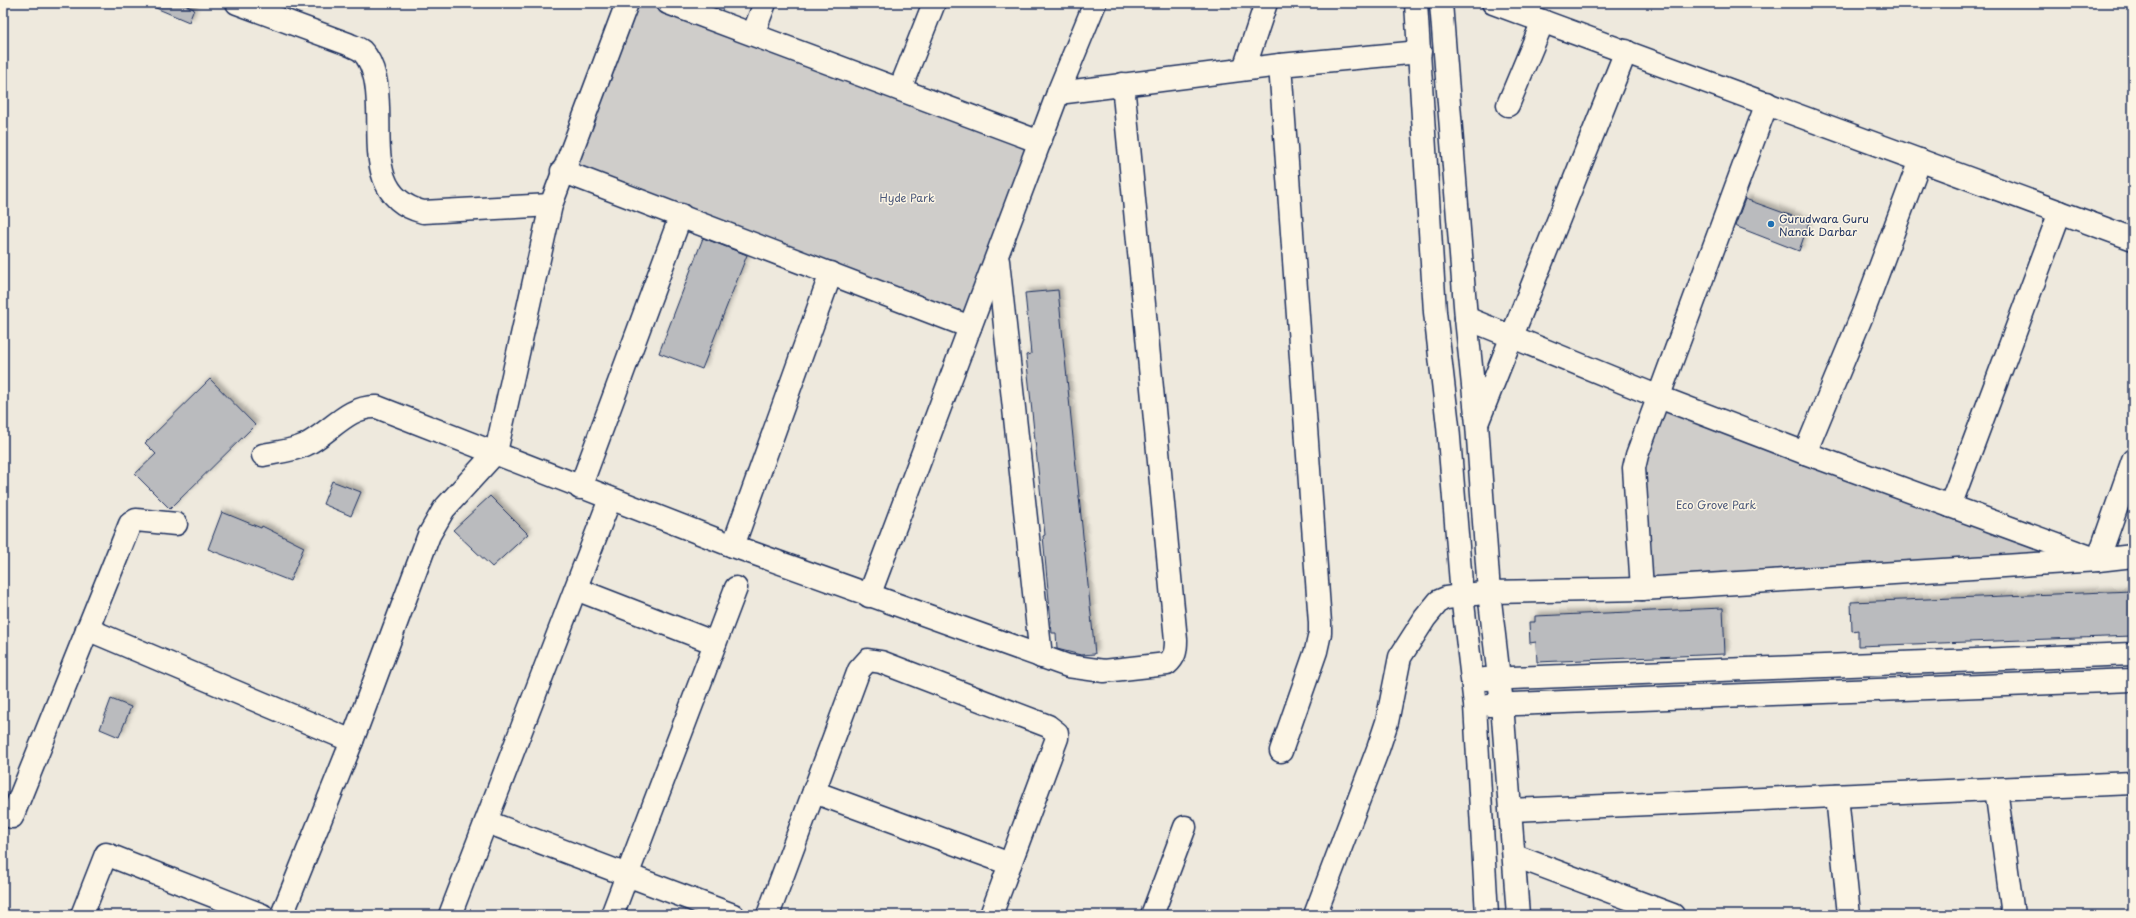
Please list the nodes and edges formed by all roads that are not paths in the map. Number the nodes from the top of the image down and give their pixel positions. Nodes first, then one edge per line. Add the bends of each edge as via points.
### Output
1 (236, 3) edge
2 (627, 3) edge
3 (668, 3) edge
4 (765, 3) edge
5 (934, 3) edge
6 (1095, 3) edge
7 (1266, 3) edge
8 (1416, 3) edge
9 (1441, 3) edge
10 (1493, 3) edge
11 (1543, 21) junction
12 (753, 34) junction
13 (1626, 51) junction
14 (1420, 52) junction
15 (1280, 65) junction
16 (1244, 69) junction
17 (1123, 84) junction
18 (900, 89) junction
19 (1058, 92) junction
20 (1767, 103) junction
21 (1508, 105) dead end
22 (1040, 142) junction
23 (1920, 160) junction
24 (562, 171) junction
25 (551, 205) junction
26 (2060, 212) junction
27 (681, 215) junction
28 (2133, 239) edge
29 (997, 256) junction
30 (831, 273) junction
31 (1466, 318) junction
32 (970, 327) junction
33 (1514, 337) junction
34 (1659, 397) junction
35 (1477, 424) junction
36 (496, 452) junction
37 (1805, 453) junction
38 (263, 455) dead end
39 (2133, 460) edge
40 (580, 488) junction
41 (610, 499) junction
42 (1950, 506) junction
43 (176, 524) dead end
44 (732, 546) junction
45 (2133, 556) edge
46 (2098, 560) junction
47 (736, 588) dead end
48 (1642, 588) junction
49 (576, 589) junction
50 (1489, 592) junction
51 (1462, 595) junction
52 (869, 596) junction
53 (87, 629) junction
54 (715, 643) junction
55 (2133, 654) edge
56 (1040, 657) junction
57 (1499, 677) junction
58 (1472, 680) junction
59 (2133, 680) edge
60 (1502, 704) junction
61 (1475, 705) junction
62 (352, 741) junction
63 (1280, 751) dead end
64 (2133, 783) edge
65 (1996, 789) junction
66 (814, 792) junction
67 (1836, 796) junction
68 (1511, 810) junction
69 (3, 813) edge
70 (487, 822) junction
71 (1185, 827) dead end
72 (1515, 856) junction
73 (1010, 864) junction
74 (627, 875) junction
75 (82, 915) edge
76 (262, 915) edge
77 (282, 915) edge
78 (450, 915) edge
79 (612, 915) edge
80 (733, 915) edge
81 (768, 915) edge
82 (991, 915) edge
83 (1152, 915) edge
84 (1315, 915) edge
85 (1487, 915) edge
86 (1518, 915) edge
87 (1673, 915) edge
88 (1849, 915) edge
89 (2013, 915) edge

1 - 25 street via 348,44 361,51 368,59 377,89 380,167 390,192 409,208 423,212
2 - 24 street
3 - 12 street
4 - 12 street
5 - 18 street
6 - 19 street
7 - 16 street
8 - 14 street
9 - 31 street
10 - 11 street
11 - 13 street
11 - 21 street
12 - 18 street
13 - 20 street
13 - 33 street
14 - 15 street
14 - 51 street via 1435,312 1448,426
15 - 16 street
15 - 63 street via 1320,623 1319,639
16 - 17 street
17 - 19 street
17 - 56 street via 1176,651 1168,664 1104,671 1068,666
18 - 22 street
19 - 22 street
20 - 23 street
20 - 34 street
22 - 29 street
23 - 26 street
23 - 37 street via 1863,313
24 - 25 street
24 - 27 street
25 - 36 street
26 - 28 street
26 - 42 street
27 - 30 street
27 - 40 street
29 - 32 street
29 - 56 street
30 - 32 street
30 - 44 street
31 - 33 street
31 - 35 street
32 - 52 street
33 - 34 street
33 - 35 street
34 - 37 street
34 - 48 street via 1634,468
35 - 50 street
36 - 38 street via 388,410 367,406 356,410 307,444
36 - 40 street
36 - 62 street via 444,509 432,529
37 - 42 street
39 - 46 street
40 - 41 street
41 - 44 street
41 - 49 street
42 - 46 street
43 - 53 street via 136,520 130,524
44 - 52 street
45 - 46 street
46 - 48 street
47 - 54 street
48 - 50 street
49 - 54 street
49 - 70 street
50 - 51 street
50 - 57 street
51 - 58 street
51 - 84 street via 1440,601 1434,606 1400,657 1387,722
52 - 56 street
53 - 62 street
53 - 69 street via 12,817
54 - 74 street
55 - 57 street
57 - 58 street
57 - 60 street
58 - 61 street
59 - 60 street
60 - 61 street
60 - 68 street
61 - 85 street
62 - 77 street
64 - 65 street
65 - 67 street
65 - 89 street
66 - 73 street
66 - 73 street via 859,670 868,660 881,662 1048,726 1056,733 1057,738
66 - 81 street
67 - 68 street
67 - 88 street
68 - 72 street
70 - 74 street
70 - 78 street
71 - 83 street
72 - 86 street
72 - 87 street
73 - 82 street
74 - 79 street
74 - 80 street
75 - 76 street via 106,854

